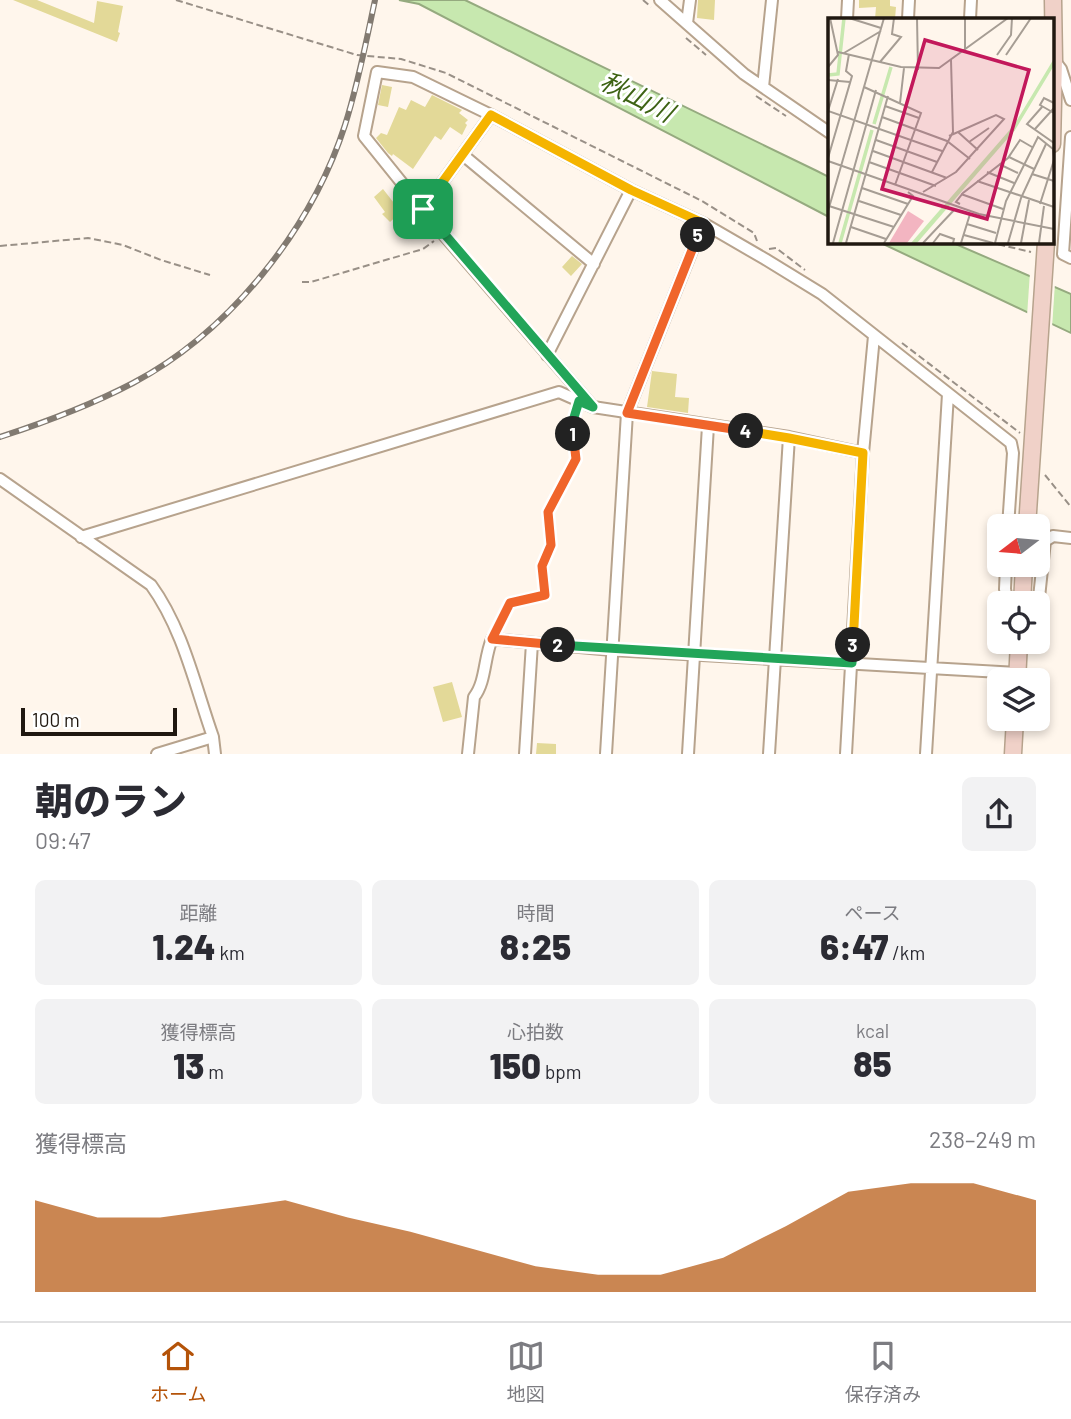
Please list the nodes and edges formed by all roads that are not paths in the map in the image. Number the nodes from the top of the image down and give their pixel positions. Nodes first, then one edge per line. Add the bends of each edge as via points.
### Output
1 (660, 0) edge
2 (690, 0) edge
3 (772, 0) edge
4 (848, 0) edge
5 (909, 0) edge
6 (971, 0) edge
7 (1053, 0) edge
8 (847, 18) edge
9 (908, 18) edge
10 (970, 18) edge
11 (1053, 18) edge
12 (687, 23) junction
13 (1054, 63) edge
14 (763, 87) junction
15 (1071, 100) edge
16 (491, 115) junction
17 (828, 131) edge
18 (1071, 137) edge
19 (463, 155) junction
20 (631, 190) junction
21 (423, 209) junction
22 (703, 223) junction
23 (1041, 252) edge
24 (1071, 258) edge
25 (594, 264) junction
26 (874, 336) junction
27 (547, 355) junction
28 (948, 394) junction
29 (593, 407) junction
30 (627, 413) junction
31 (708, 426) junction
32 (789, 438) junction
33 (863, 453) junction
34 (0, 480) edge
35 (1009, 514) edge
36 (1028, 514) edge
37 (81, 537) junction
38 (1071, 538) edge
39 (1040, 591) edge
40 (532, 643) junction
41 (612, 650) junction
42 (693, 655) junction
43 (775, 658) junction
44 (852, 663) junction
45 (931, 668) junction
46 (987, 674) edge
47 (1014, 731) edge
48 (213, 737) junction
49 (157, 754) edge
50 (215, 754) edge
51 (468, 754) edge
52 (525, 754) edge
53 (606, 754) edge
54 (688, 754) edge
55 (769, 754) edge
56 (846, 754) edge
57 (926, 754) edge
58 (1013, 754) edge

1 - 12 street
2 - 12 street
3 - 14 street
4 - 8 street
5 - 9 street
6 - 10 street
7 - 11 street
12 - 14 street
13 - 15 street via 1064,75
14 - 17 street
16 - 19 street
16 - 20 street
16 - 21 street via 413,77 377,72 364,136
18 - 24 street via 1063,254
19 - 21 street
19 - 25 street
20 - 22 street
20 - 25 street
21 - 27 street
22 - 26 street via 822,294
22 - 30 street
23 - 36 street
25 - 27 street
26 - 28 street
26 - 33 street
27 - 29 street
28 - 35 street via 1011,443
28 - 45 street
29 - 30 street
29 - 37 street via 559,392
30 - 31 street
30 - 41 street
31 - 32 street
31 - 42 street
32 - 33 street
32 - 43 street
33 - 44 street
34 - 37 street
37 - 48 street via 151,585 162,600
38 - 39 street via 1053,536 1045,541
40 - 41 street
40 - 51 street via 492,639 474,697
40 - 52 street
41 - 42 street
41 - 53 street
42 - 43 street
42 - 54 street
43 - 44 street
43 - 55 street
44 - 45 street
44 - 56 street
45 - 46 street
45 - 57 street
47 - 58 street
48 - 49 street
48 - 50 street

